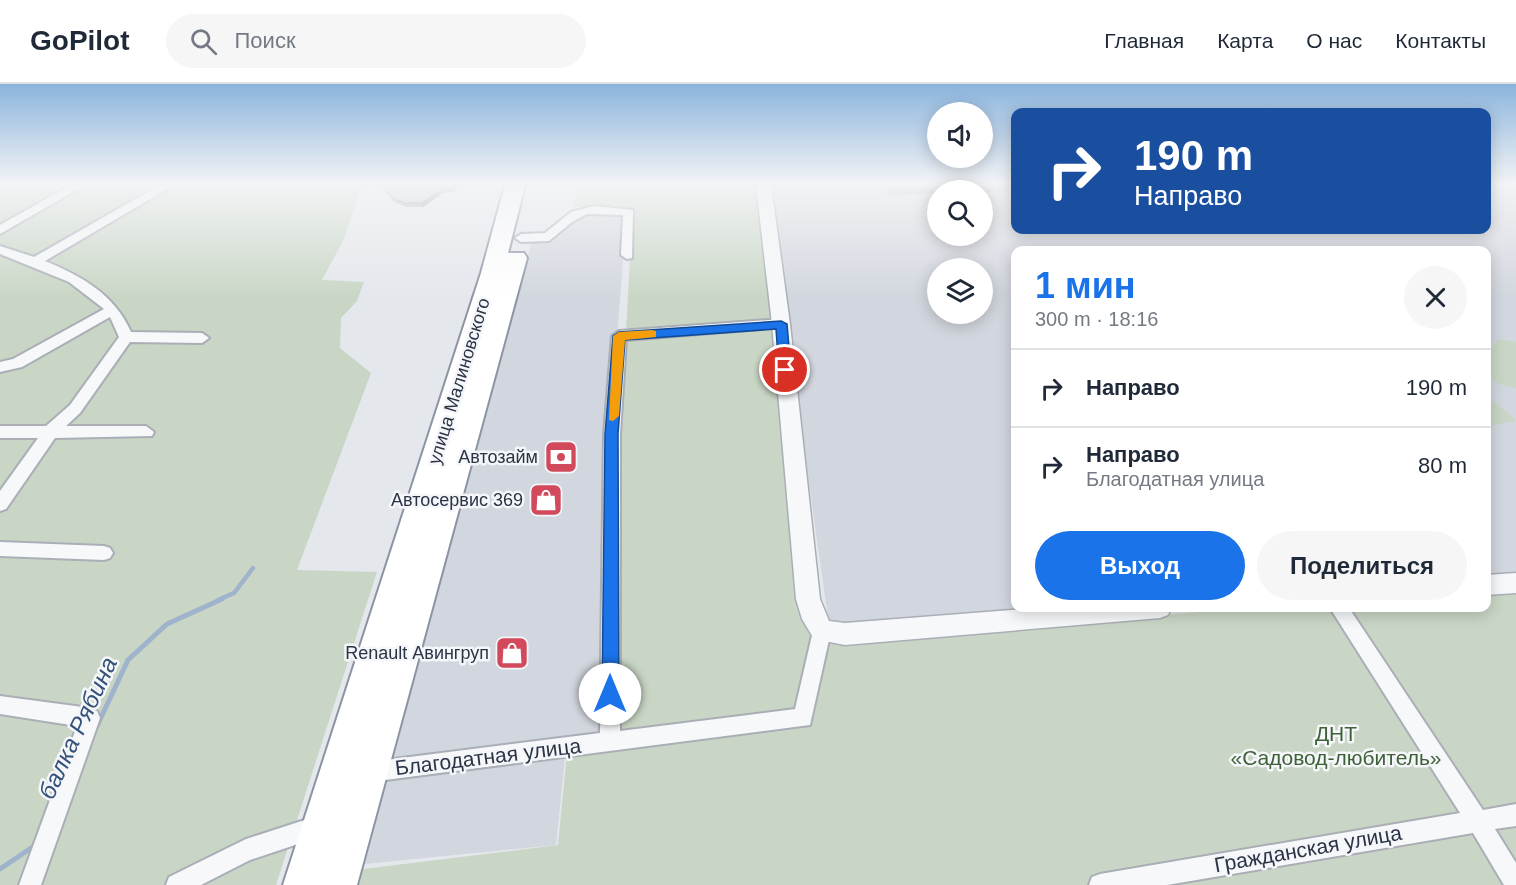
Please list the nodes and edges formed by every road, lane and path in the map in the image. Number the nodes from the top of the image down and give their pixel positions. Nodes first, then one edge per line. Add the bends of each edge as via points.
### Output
1 (13, 222) edge
2 (103, 222) edge
3 (505, 222) edge
4 (525, 222) edge
5 (562, 222) edge
6 (629, 222) edge
7 (768, 222) edge
8 (0, 230) edge
9 (521, 238) junction
10 (0, 250) edge
11 (627, 255) dead end
12 (35, 262) junction
13 (112, 310) junction
14 (781, 324) junction
15 (126, 337) junction
16 (202, 338) dead end
17 (0, 367) edge
18 (52, 430) junction
19 (0, 432) edge
20 (146, 432) dead end
21 (0, 504) edge
22 (0, 549) edge
23 (104, 553) dead end
24 (1516, 583) edge
25 (1491, 585) edge
26 (1112, 612) edge
27 (1342, 612) edge
28 (822, 631) junction
29 (0, 705) edge
30 (610, 742) junction
31 (370, 772) junction
32 (1516, 815) edge
33 (1477, 820) junction
34 (321, 826) junction
35 (1516, 884) edge
36 (30, 885) edge
37 (177, 885) edge
38 (303, 885) edge
39 (338, 885) edge
40 (1100, 885) edge

1 - 8 street
2 - 12 street
3 - 34 highway, улица Малиновского
4 - 9 highway, улица Малиновского
5 - 9 street via 549,237
6 - 11 street
7 - 14 street
9 - 31 highway, улица Малиновского
10 - 12 street
12 - 13 street via 79,281
13 - 15 street
13 - 17 street via 16,363
14 - 28 street via 808,599
14 - 30 street via 619,336 612,434
15 - 16 street
15 - 18 street via 75,409
18 - 19 street
18 - 20 street
18 - 21 street
22 - 23 street
24 - 25 street
26 - 28 street via 845,634
27 - 33 street
28 - 30 street, Благодатная улица via 803,718
29 - 36 street via 90,718
30 - 31 street, Благодатная улица
31 - 39 highway, улица Малиновского
32 - 33 street, Гражданская улица
33 - 35 street
33 - 40 street, Гражданская улица
34 - 37 street via 246,850
34 - 38 highway, улица Малиновского

